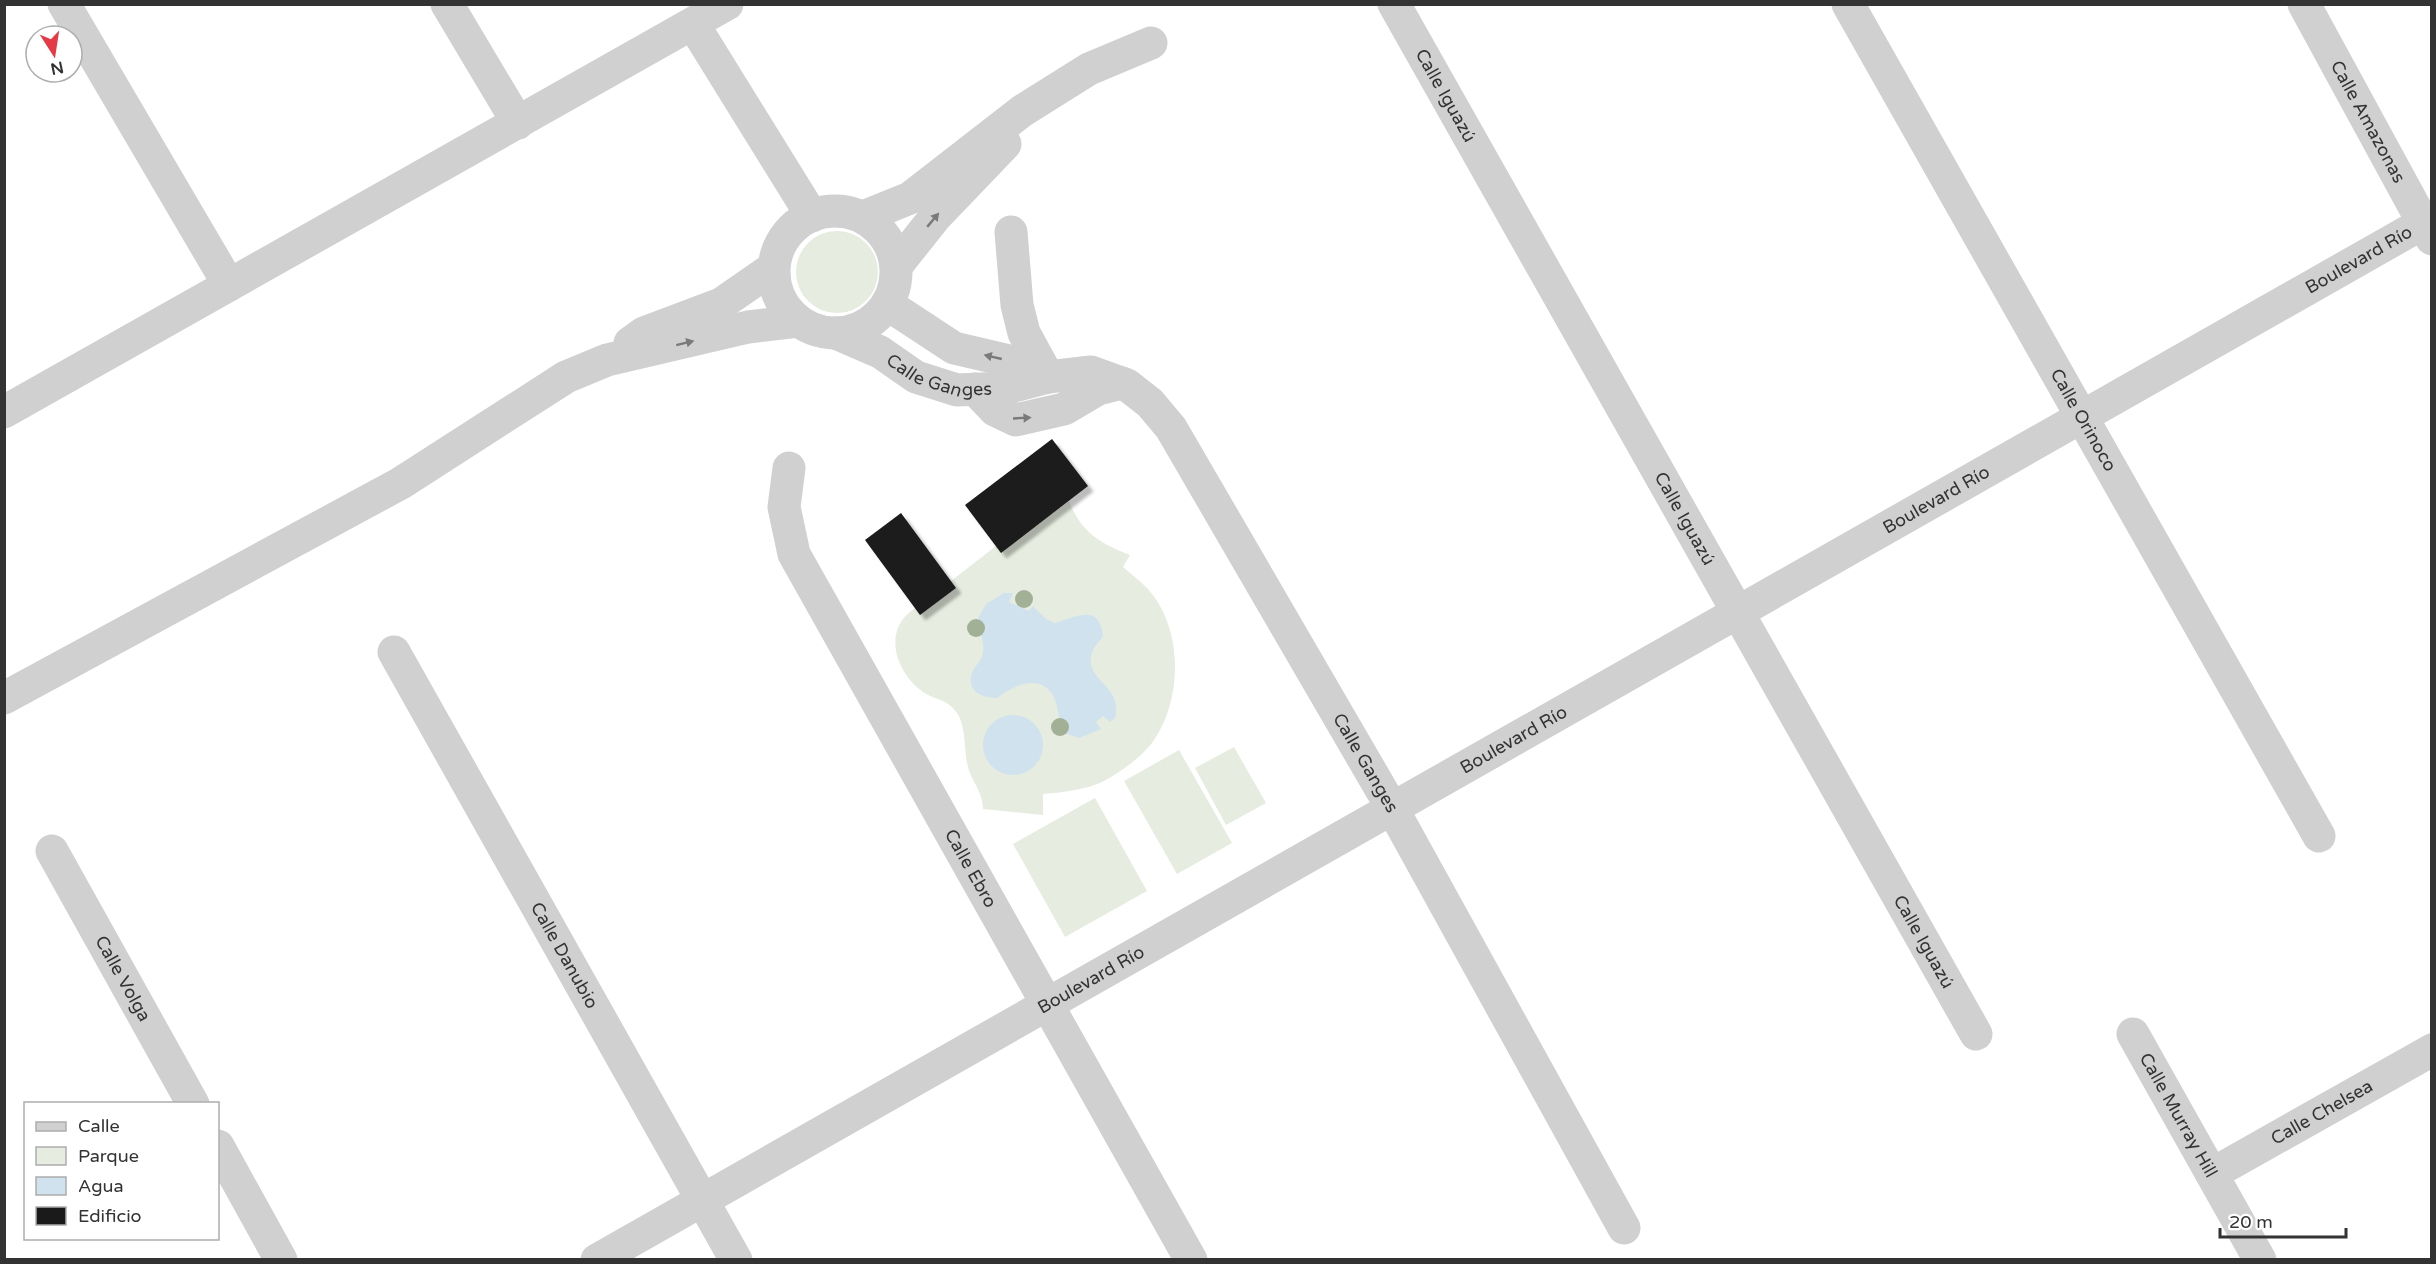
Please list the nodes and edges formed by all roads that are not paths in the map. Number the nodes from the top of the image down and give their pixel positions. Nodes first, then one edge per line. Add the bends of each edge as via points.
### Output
1 (64, 4) edge
2 (447, 4) edge
3 (728, 4) edge
4 (1394, 4) edge
5 (1848, 4) edge
6 (2304, 4) edge
7 (693, 24) junction
8 (1151, 43) dead end
9 (1022, 111) junction
10 (518, 123) junction
11 (812, 216) junction
12 (863, 217) junction
13 (2428, 226) edge
14 (1011, 232) dead end
15 (897, 266) junction
16 (773, 268) junction
17 (229, 285) junction
18 (887, 304) junction
19 (798, 321) junction
20 (836, 333) junction
21 (607, 360) junction
22 (1048, 377) junction
23 (1122, 383) junction
24 (975, 389) junction
25 (4, 412) edge
26 (2081, 416) junction
27 (789, 468) dead end
28 (1736, 612) junction
29 (394, 652) dead end
30 (4, 698) edge
31 (1392, 808) junction
32 (2319, 836) dead end
33 (52, 851) dead end
34 (1048, 1004) junction
35 (1976, 1034) dead end
36 (2133, 1034) dead end
37 (2432, 1050) edge
38 (193, 1102) edge
39 (219, 1148) edge
40 (2212, 1174) junction
41 (703, 1200) junction
42 (1624, 1228) dead end
43 (281, 1260) edge
44 (597, 1260) edge
45 (736, 1260) edge
46 (1191, 1260) edge
47 (2260, 1260) edge

1 - 17 street
2 - 10 street
3 - 7 street
4 - 28 street, Calle Iguazú
5 - 26 street, Calle Orinoco
6 - 13 street, Calle Amazonas
7 - 10 street
7 - 11 street
8 - 9 street via 1089,69
9 - 12 street via 910,198
15 -> 9 street via 936,216 1004,145
10 - 17 street
11 - 12 street via 824,211 844,211
11 - 16 street via 789,231 778,248
12 - 15 street via 879,229 891,246
13 - 26 street, Boulevard Río
14 - 22 street via 1017,305 1024,333
15 - 18 street via 896,286
16 - 19 street via 784,306
16 - 21 street via 721,303 644,333
17 - 25 street
18 - 20 street via 874,320
22 -> 18 street, Calle Ganges via 1014,362 954,348
19 - 20 street via 816,330
21 -> 19 street via 748,327
20 - 24 street, Calle Ganges via 880,352 915,377 957,390
21 - 30 street via 566,377 401,483
22 - 23 street, Calle Ganges via 1091,372
22 - 24 street, Calle Ganges via 1006,388
24 -> 23 street via 995,410 1016,420 1064,409 1098,389
23 - 31 street, Calle Ganges via 1150,403 1171,428
26 - 28 street, Boulevard Río
26 - 32 street, Calle Orinoco
27 - 34 street, Calle Ebro via 784,507 794,554
28 - 31 street, Boulevard Río
28 - 35 street, Calle Iguazú
29 - 41 street, Calle Danubio
31 - 34 street, Boulevard Río
31 - 42 street, Calle Ganges
33 - 38 street, Calle Volga
34 - 41 street, Boulevard Río
34 - 46 street, Calle Ebro
36 - 40 street, Calle Murray Hill
37 - 40 street, Calle Chelsea
39 - 43 street
40 - 47 street, Calle Murray Hill
41 - 44 street, Boulevard Río
41 - 45 street, Calle Danubio

